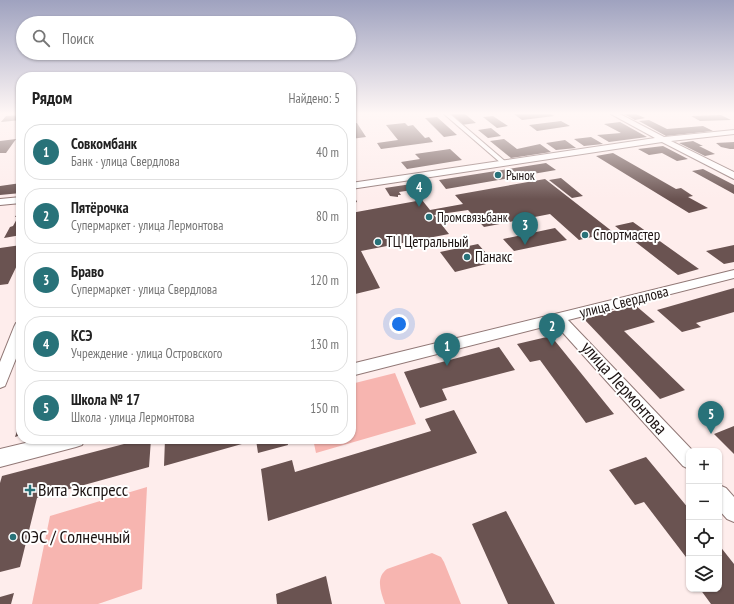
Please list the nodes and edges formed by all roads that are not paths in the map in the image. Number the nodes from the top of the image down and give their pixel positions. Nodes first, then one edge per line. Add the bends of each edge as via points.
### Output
1 (479, 142) edge
2 (644, 142) edge
3 (670, 142) edge
4 (504, 164) junction
5 (734, 176) edge
6 (356, 185) edge
7 (16, 200) edge
8 (0, 202) edge
9 (734, 274) edge
10 (558, 318) junction
11 (16, 340) edge
12 (356, 369) edge
13 (0, 381) edge
14 (56, 444) edge
15 (686, 457) edge
16 (0, 458) edge
17 (722, 498) edge
18 (734, 512) edge

1 - 4 street
2 - 4 street
3 - 5 street
4 - 6 street
7 - 8 street
9 - 10 street, улица Свердлова
10 - 12 street, улица Свердлова
10 - 15 street, улица Лермонтова
11 - 13 street
14 - 16 street
17 - 18 street

